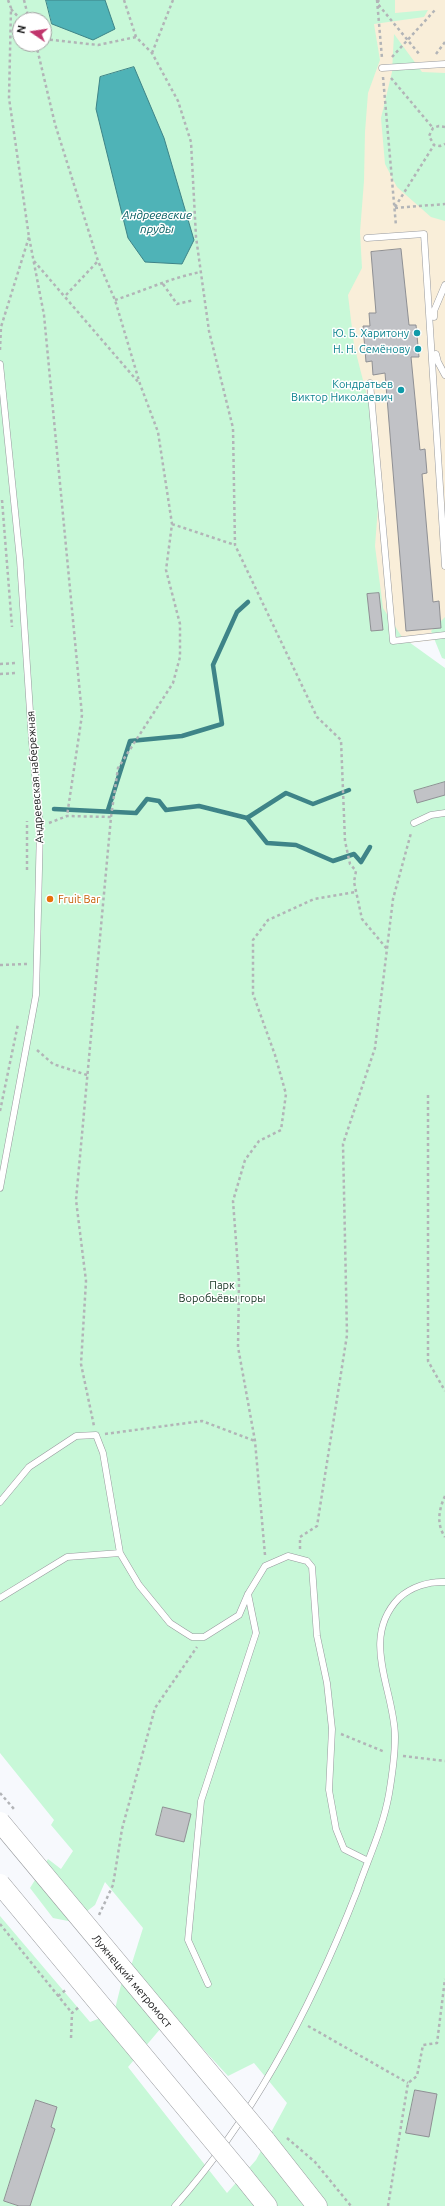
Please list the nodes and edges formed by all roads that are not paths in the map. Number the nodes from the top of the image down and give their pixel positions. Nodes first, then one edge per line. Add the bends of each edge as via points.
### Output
1 (445, 64) edge
2 (382, 68) road end
3 (367, 238) dead end
4 (445, 285) edge
5 (432, 336) junction
6 (0, 364) edge
7 (445, 375) edge
8 (370, 383) dead end
9 (442, 464) edge
10 (444, 536) edge
11 (445, 566) edge
12 (445, 635) edge
13 (445, 813) edge
14 (414, 822) road end
15 (0, 1188) edge
16 (0, 1502) edge
17 (120, 1553) junction
18 (445, 1582) edge
19 (248, 1594) junction
20 (0, 1598) edge
21 (0, 1822) edge
22 (368, 1861) junction
23 (0, 1884) edge
24 (208, 1984) dead end
25 (175, 2206) edge
26 (267, 2206) edge
27 (317, 2206) edge

1 - 2 lane
3 - 5 lane via 424,234
4 - 5 lane via 434,311
5 - 7 lane via 438,362
5 - 9 lane
6 - 15 lane, Андреевская набережная via 20,560 40,827 36,995
8 - 12 lane via 393,641
9 - 10 lane
10 - 11 lane
13 - 14 lane
16 - 17 lane via 29,1467 76,1436 96,1435 103,1453
17 - 19 lane via 139,1585 170,1623 192,1637 204,1637 239,1615
17 - 20 lane via 67,1557
18 - 22 lane via 432,1582 406,1592 391,1607 380,1634 382,1670 395,1736 389,1795
19 - 22 lane via 265,1566 288,1556 301,1559 312,1567 317,1636 327,1683 332,1730 329,1790 336,1829 344,1849
19 - 24 lane via 256,1632 201,1801 188,1940
21 - 27 main road, Лужнецкий метромост, bridge
22 - 25 lane via 338,1940 267,2080 206,2171
23 - 26 main road, bridge

